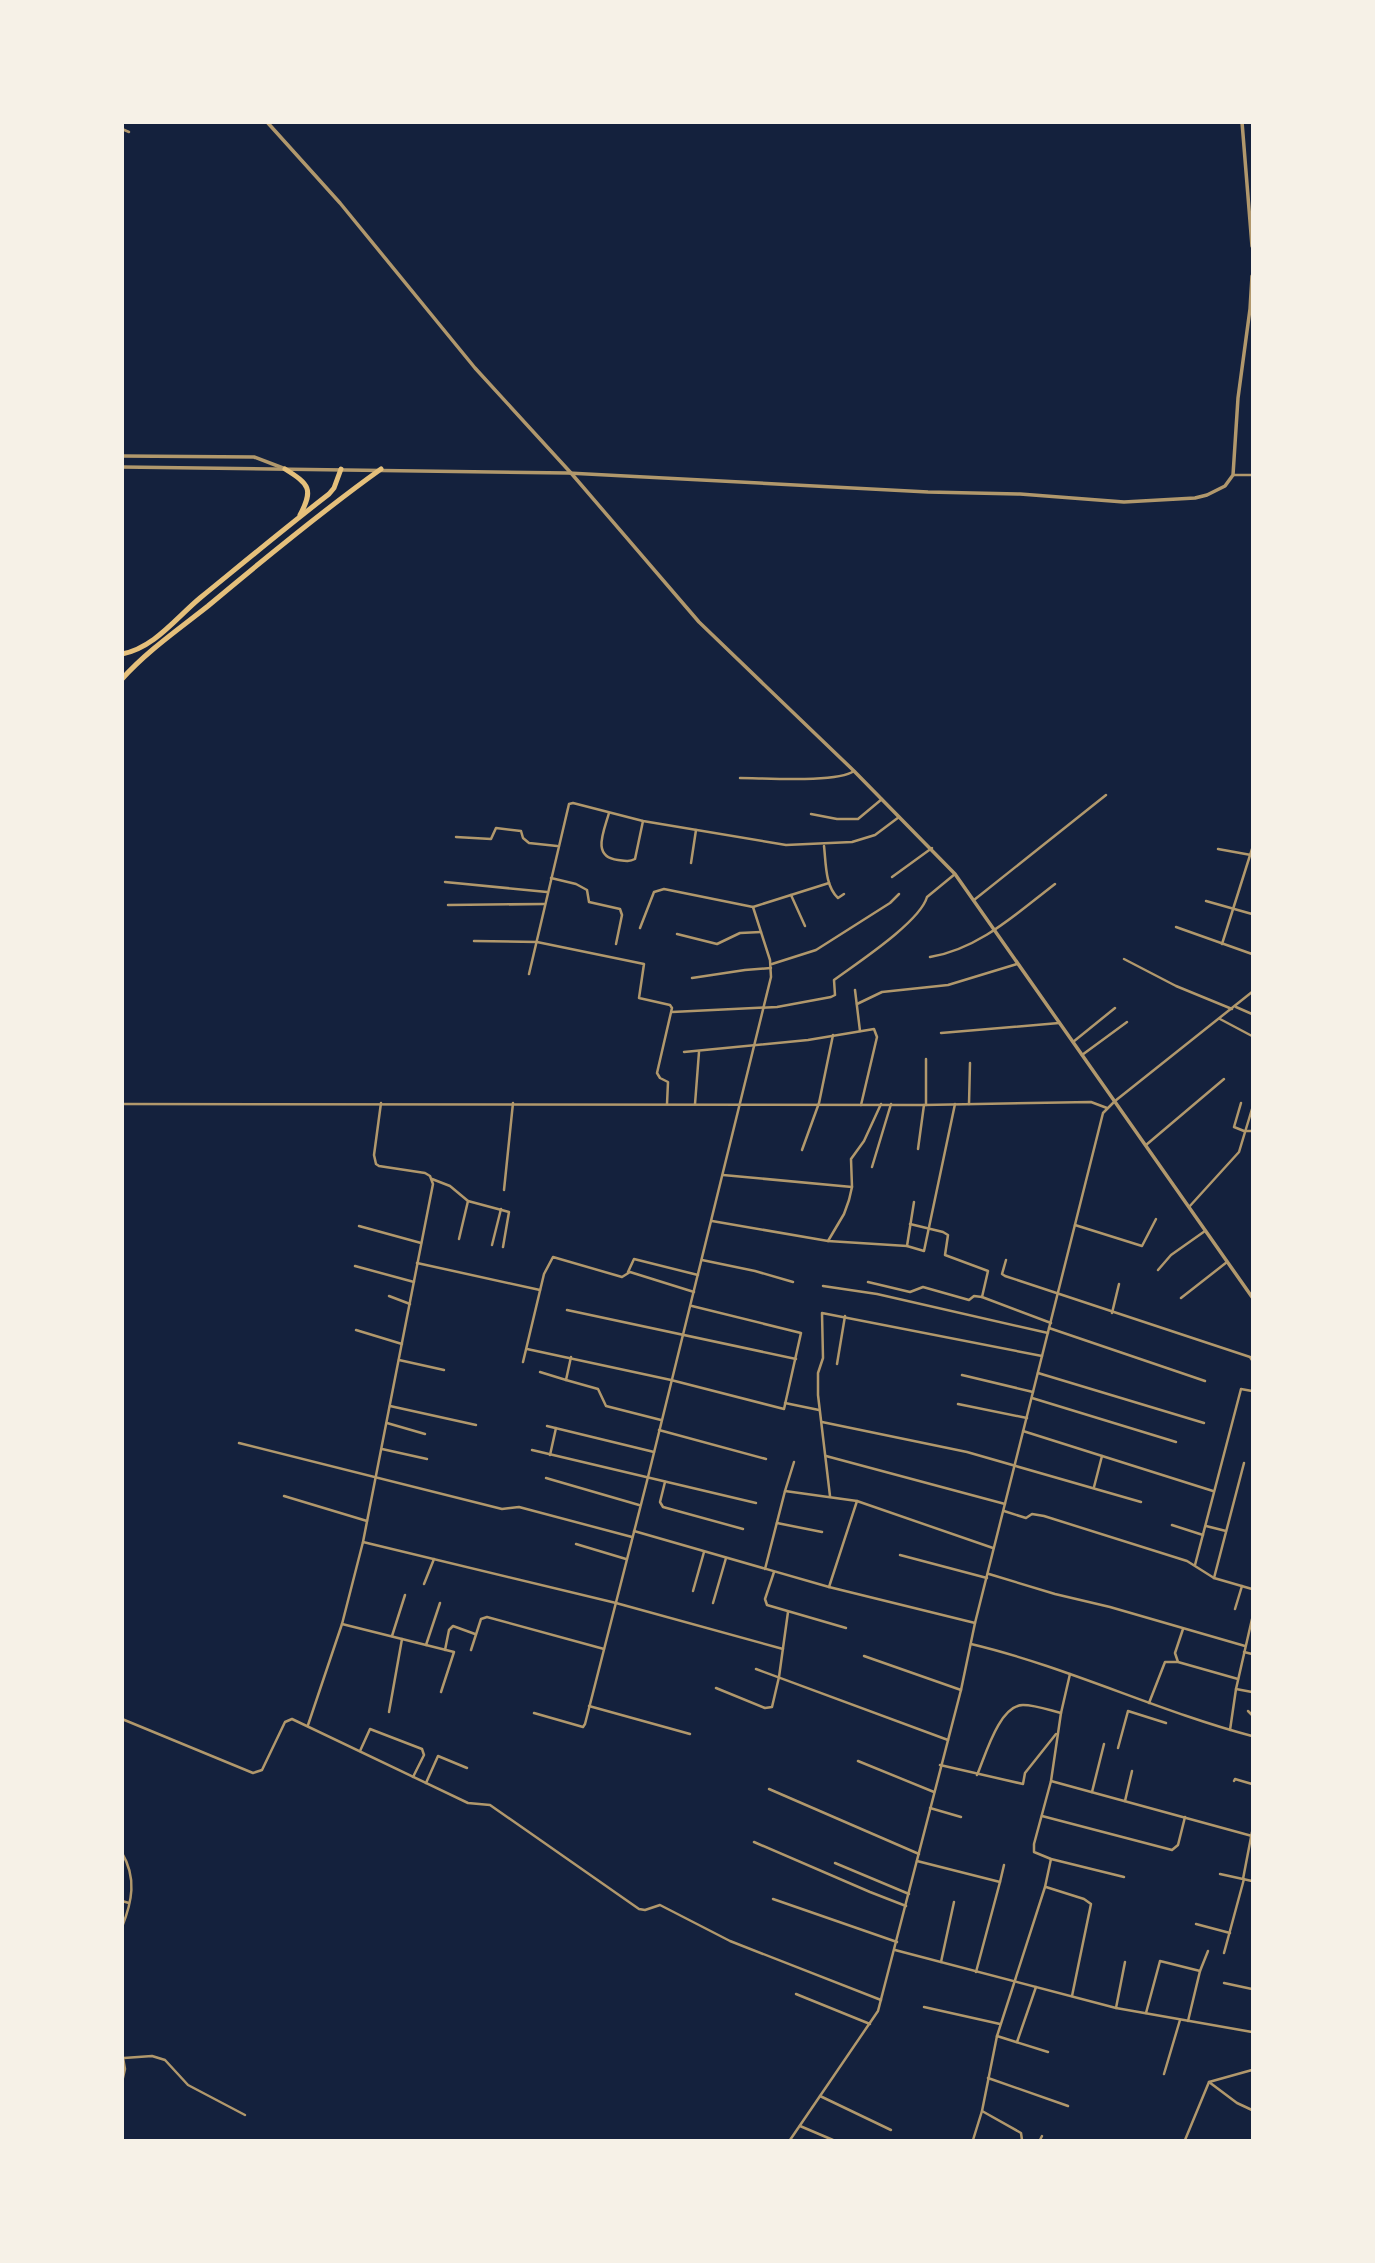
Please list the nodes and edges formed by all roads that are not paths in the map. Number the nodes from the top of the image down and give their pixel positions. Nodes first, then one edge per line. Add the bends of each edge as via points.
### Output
1 (267, 122) edge
2 (1242, 122) edge
3 (122, 129) edge
4 (129, 132) dead end
5 (1252, 246) edge
6 (1252, 276) edge
7 (122, 456) edge
8 (122, 467) edge
9 (285, 469) junction
10 (341, 469) junction
11 (381, 469) junction
12 (571, 473) junction
13 (1233, 475) junction
14 (1252, 475) edge
15 (298, 517) junction
16 (122, 654) edge
17 (122, 679) edge
18 (854, 771) junction
19 (740, 778) dead end
20 (1106, 795) dead end
21 (882, 799) junction
22 (609, 812) junction
23 (811, 814) dead end
24 (899, 817) junction
25 (643, 821) junction
26 (696, 830) junction
27 (456, 838) dead end
28 (824, 845) junction
29 (557, 846) junction
30 (932, 848) junction
31 (1218, 849) dead end
32 (1252, 849) edge
33 (1251, 855) edge
34 (1251, 860) edge
35 (691, 863) dead end
36 (955, 874) junction
37 (551, 877) junction
38 (892, 877) dead end
39 (445, 883) dead end
40 (829, 883) junction
41 (1055, 884) dead end
42 (547, 892) junction
43 (844, 894) dead end
44 (899, 894) dead end
45 (791, 895) junction
46 (973, 901) junction
47 (1206, 901) dead end
48 (544, 904) junction
49 (448, 905) dead end
50 (752, 907) junction
51 (1235, 909) junction
52 (1252, 914) edge
53 (806, 926) dead end
54 (1176, 927) dead end
55 (640, 928) dead end
56 (994, 930) junction
57 (761, 932) junction
58 (677, 934) dead end
59 (474, 941) dead end
60 (537, 942) junction
61 (616, 944) dead end
62 (1222, 944) junction
63 (1252, 954) edge
64 (930, 957) dead end
65 (1124, 959) dead end
66 (1017, 964) junction
67 (771, 967) junction
68 (529, 974) dead end
69 (692, 978) dead end
70 (855, 990) dead end
71 (1252, 992) edge
72 (857, 1004) junction
73 (764, 1007) junction
74 (1115, 1008) dead end
75 (1234, 1008) junction
76 (672, 1012) junction
77 (1252, 1014) edge
78 (1220, 1019) junction
79 (1127, 1022) dead end
80 (1059, 1023) junction
81 (860, 1031) junction
82 (941, 1033) dead end
83 (834, 1035) junction
84 (1252, 1036) edge
85 (1073, 1042) junction
86 (755, 1045) junction
87 (684, 1052) dead end
88 (699, 1052) junction
89 (1082, 1055) junction
90 (926, 1059) dead end
91 (970, 1063) dead end
92 (1224, 1079) dead end
93 (1115, 1101) junction
94 (381, 1103) junction
95 (513, 1103) junction
96 (820, 1103) junction
97 (1241, 1103) dead end
98 (122, 1104) edge
99 (667, 1104) junction
100 (695, 1104) junction
101 (740, 1104) junction
102 (881, 1104) junction
103 (891, 1104) junction
104 (955, 1104) junction
105 (969, 1104) junction
106 (861, 1105) junction
107 (925, 1105) junction
108 (1107, 1108) junction
109 (1252, 1109) edge
110 (1246, 1131) junction
111 (1252, 1131) edge
112 (1146, 1145) junction
113 (802, 1150) dead end
114 (918, 1150) dead end
115 (872, 1167) dead end
116 (723, 1175) junction
117 (432, 1179) junction
118 (852, 1187) junction
119 (504, 1191) dead end
120 (468, 1201) junction
121 (914, 1202) dead end
122 (1189, 1207) junction
123 (501, 1209) junction
124 (1156, 1219) dead end
125 (712, 1221) junction
126 (910, 1224) junction
127 (1075, 1225) junction
128 (359, 1226) dead end
129 (930, 1227) junction
130 (1205, 1231) junction
131 (459, 1239) dead end
132 (828, 1241) junction
133 (421, 1243) junction
134 (492, 1245) dead end
135 (907, 1246) junction
136 (503, 1247) dead end
137 (702, 1260) junction
138 (1006, 1260) dead end
139 (1227, 1262) junction
140 (417, 1263) junction
141 (355, 1266) dead end
142 (1158, 1270) dead end
143 (628, 1272) junction
144 (699, 1275) junction
145 (414, 1282) junction
146 (793, 1282) dead end
147 (868, 1282) dead end
148 (1119, 1284) dead end
149 (823, 1286) dead end
150 (540, 1290) junction
151 (694, 1292) junction
152 (1058, 1294) junction
153 (389, 1296) dead end
154 (982, 1297) junction
155 (1252, 1297) edge
156 (1181, 1298) dead end
157 (410, 1304) junction
158 (691, 1306) junction
159 (567, 1310) dead end
160 (1112, 1313) junction
161 (845, 1316) junction
162 (1050, 1326) junction
163 (356, 1329) dead end
164 (1048, 1333) junction
165 (684, 1334) junction
166 (402, 1344) junction
167 (527, 1349) junction
168 (1042, 1356) junction
169 (571, 1357) junction
170 (796, 1359) junction
171 (399, 1360) junction
172 (1252, 1360) edge
173 (523, 1362) dead end
174 (837, 1364) dead end
175 (444, 1370) dead end
176 (540, 1373) dead end
177 (1038, 1373) junction
178 (962, 1375) dead end
179 (566, 1380) junction
180 (671, 1380) junction
181 (1205, 1381) dead end
182 (1252, 1391) edge
183 (1034, 1392) junction
184 (1032, 1398) junction
185 (785, 1403) junction
186 (958, 1404) dead end
187 (390, 1406) junction
188 (819, 1410) junction
189 (1027, 1418) junction
190 (662, 1420) junction
191 (822, 1422) junction
192 (387, 1423) junction
193 (1204, 1423) dead end
194 (476, 1425) dead end
195 (547, 1426) dead end
196 (556, 1428) junction
197 (659, 1430) junction
198 (1023, 1431) junction
199 (425, 1434) dead end
200 (1176, 1442) dead end
201 (239, 1443) dead end
202 (382, 1449) junction
203 (532, 1450) dead end
204 (654, 1452) junction
205 (550, 1455) junction
206 (826, 1456) junction
207 (1102, 1456) junction
208 (766, 1458) dead end
209 (427, 1459) dead end
210 (794, 1462) dead end
211 (1244, 1463) dead end
212 (1015, 1465) junction
213 (648, 1477) junction
214 (376, 1478) junction
215 (546, 1478) dead end
216 (666, 1482) junction
217 (1094, 1487) junction
218 (785, 1490) junction
219 (1213, 1491) junction
220 (284, 1496) dead end
221 (830, 1496) junction
222 (857, 1501) junction
223 (1141, 1502) dead end
224 (756, 1503) dead end
225 (1005, 1504) junction
226 (639, 1505) junction
227 (1004, 1511) junction
228 (367, 1521) junction
229 (777, 1523) junction
230 (1172, 1525) dead end
231 (1206, 1526) junction
232 (743, 1529) dead end
233 (633, 1531) junction
234 (1227, 1531) junction
235 (822, 1532) dead end
236 (1203, 1535) junction
237 (632, 1536) junction
238 (363, 1542) junction
239 (576, 1544) dead end
240 (994, 1548) junction
241 (704, 1552) junction
242 (901, 1555) dead end
243 (726, 1558) junction
244 (434, 1559) junction
245 (626, 1559) junction
246 (1195, 1565) junction
247 (765, 1569) junction
248 (774, 1572) junction
249 (988, 1576) junction
250 (1214, 1578) junction
251 (424, 1584) dead end
252 (1242, 1586) junction
253 (828, 1587) junction
254 (1252, 1589) edge
255 (693, 1591) dead end
256 (405, 1595) dead end
257 (440, 1603) dead end
258 (616, 1603) junction
259 (713, 1603) dead end
260 (1235, 1609) dead end
261 (788, 1612) junction
262 (1252, 1621) edge
263 (975, 1622) junction
264 (342, 1624) junction
265 (846, 1628) dead end
266 (1183, 1628) junction
267 (476, 1634) junction
268 (392, 1636) junction
269 (402, 1639) junction
270 (971, 1644) junction
271 (426, 1645) junction
272 (1245, 1646) junction
273 (604, 1649) junction
274 (783, 1649) junction
275 (445, 1650) junction
276 (471, 1650) dead end
277 (1244, 1652) junction
278 (1252, 1654) edge
279 (864, 1656) dead end
280 (1178, 1662) junction
281 (757, 1669) dead end
282 (1070, 1674) junction
283 (779, 1677) junction
284 (1238, 1679) junction
285 (716, 1688) dead end
286 (1236, 1689) junction
287 (961, 1690) junction
288 (442, 1692) dead end
289 (1252, 1692) edge
290 (1149, 1703) junction
291 (589, 1706) junction
292 (1248, 1711) dead end
293 (389, 1712) dead end
294 (534, 1713) dead end
295 (1061, 1713) junction
296 (1252, 1715) edge
297 (122, 1719) edge
298 (1166, 1723) dead end
299 (308, 1727) junction
300 (1230, 1730) junction
301 (1058, 1731) junction
302 (690, 1734) dead end
303 (1252, 1736) edge
304 (948, 1740) junction
305 (1104, 1744) dead end
306 (1118, 1748) dead end
307 (359, 1752) junction
308 (858, 1760) dead end
309 (940, 1765) junction
310 (467, 1768) dead end
311 (1132, 1771) dead end
312 (977, 1775) junction
313 (413, 1777) junction
314 (1051, 1781) junction
315 (1234, 1781) dead end
316 (426, 1783) junction
317 (1252, 1784) edge
318 (769, 1789) dead end
319 (934, 1792) junction
320 (1092, 1792) junction
321 (1125, 1801) junction
322 (930, 1808) junction
323 (1042, 1816) junction
324 (961, 1817) dead end
325 (1185, 1817) junction
326 (1252, 1834) edge
327 (754, 1842) dead end
328 (122, 1853) edge
329 (919, 1854) junction
330 (1051, 1859) junction
331 (917, 1861) junction
332 (835, 1863) dead end
333 (1004, 1866) dead end
334 (1220, 1874) dead end
335 (1124, 1877) dead end
336 (1243, 1879) junction
337 (1252, 1881) edge
338 (1000, 1882) junction
339 (1045, 1887) junction
340 (909, 1894) junction
341 (773, 1899) dead end
342 (122, 1901) edge
343 (954, 1902) dead end
344 (129, 1903) junction
345 (906, 1906) junction
346 (1196, 1924) dead end
347 (122, 1927) edge
348 (1230, 1933) junction
349 (897, 1942) junction
350 (895, 1950) junction
351 (1208, 1951) dead end
352 (1224, 1953) dead end
353 (941, 1962) junction
354 (1125, 1962) dead end
355 (1200, 1971) junction
356 (976, 1972) junction
357 (1013, 1980) junction
358 (1224, 1983) dead end
359 (1036, 1987) junction
360 (1252, 1989) edge
361 (796, 1994) dead end
362 (1072, 1996) junction
363 (881, 2000) junction
364 (924, 2007) dead end
365 (1116, 2008) junction
366 (1146, 2013) junction
367 (1181, 2020) junction
368 (1188, 2021) junction
369 (870, 2024) junction
370 (1000, 2024) junction
371 (1252, 2032) edge
372 (997, 2036) junction
373 (1017, 2042) junction
374 (122, 2052) edge
375 (1048, 2052) dead end
376 (124, 2058) junction
377 (1252, 2070) edge
378 (1164, 2074) dead end
379 (988, 2078) junction
380 (123, 2080) edge
381 (1209, 2082) junction
382 (820, 2096) junction
383 (1068, 2106) dead end
384 (1252, 2110) edge
385 (982, 2111) junction
386 (245, 2115) dead end
387 (800, 2126) junction
388 (891, 2130) dead end
389 (790, 2140) edge
390 (833, 2140) edge
391 (973, 2140) edge
392 (1022, 2140) edge
393 (1185, 2140) edge

1 - 12 street via 475,368
2 - 5 street
3 - 4 street
6 - 13 street
7 - 9 street via 254,457
8 - 9 street
9 - 10 street
9 - 15 highway via 309,490
10 - 11 street
10 - 15 highway via 329,494
11 - 12 street
11 - 17 highway
12 - 13 street via 1124,502 1208,495 1225,486
12 - 18 street via 699,622
13 - 14 street
15 - 16 highway via 156,637 134,652
18 - 19 street via 828,778
18 - 21 street
20 - 46 street
21 - 23 street via 858,819
21 - 24 street
22 - 25 street
22 - 25 street via 600,845 611,859 635,859
22 - 29 street via 569,804
24 - 28 street via 875,835
24 - 30 street
25 - 26 street
26 - 28 street via 786,845
26 - 35 street
27 - 29 street via 491,839 496,828 506,828 521,831 529,843
28 - 40 street
29 - 37 street
30 - 36 street
30 - 38 street
31 - 33 street
32 - 33 street
33 - 34 street
34 - 51 street
36 - 46 street
36 - 73 street via 927,897 911,919 834,980 835,995
37 - 42 street
37 - 61 street via 587,890 589,902 620,909
39 - 42 street
40 - 43 street via 835,897
40 - 45 street
41 - 56 street
42 - 48 street
44 - 67 street via 816,950
45 - 50 street
45 - 53 street
46 - 56 street
47 - 51 street
48 - 49 street
48 - 60 street
50 - 55 street via 664,889 654,892
50 - 57 street
51 - 52 street
51 - 62 street
54 - 62 street
56 - 64 street via 951,954
56 - 66 street
57 - 58 street via 740,933 717,944
57 - 67 street
59 - 60 street
60 - 68 street
60 - 76 street via 640,962 645,966 639,998 670,1005
62 - 63 street
65 - 75 street via 1176,986
66 - 72 street via 948,985 882,992
66 - 80 street
67 - 69 street
67 - 73 street
70 - 72 street
71 - 75 street
72 - 81 street
73 - 76 street
73 - 86 street
74 - 85 street
75 - 77 street
75 - 78 street
76 - 99 street via 657,1073 668,1082
78 - 84 street
78 - 93 street
79 - 89 street
80 - 82 street
80 - 85 street
81 - 83 street
81 - 106 street via 874,1029 877,1034
83 - 86 street
83 - 96 street
85 - 89 street
86 - 88 street
86 - 101 street
87 - 88 street
88 - 100 street
89 - 93 street
90 - 107 street
91 - 105 street
92 - 112 street
93 - 108 street
93 - 112 street
94 - 95 street
94 - 98 street
94 - 117 street via 376,1164 425,1173
95 - 99 street
95 - 119 street
96 - 101 street
96 - 106 street
96 - 113 street
97 - 110 street via 1233,1125
99 - 100 street
100 - 101 street
101 - 116 street
102 - 103 street
102 - 106 street
102 - 118 street via 851,1158
103 - 107 street
103 - 115 street
104 - 105 street
104 - 107 street
104 - 129 street
105 - 108 street via 1091,1102
107 - 114 street
108 - 127 street
109 - 110 street
110 - 111 street
110 - 122 street via 1239,1152
112 - 122 street
116 - 118 street
116 - 125 street
117 - 120 street
117 - 133 street
118 - 132 street via 844,1214
120 - 123 street
120 - 131 street
121 - 126 street
122 - 130 street
123 - 134 street
123 - 136 street via 510,1214
124 - 127 street via 1142,1246
125 - 132 street
125 - 137 street
126 - 129 street
126 - 135 street
127 - 152 street
128 - 133 street
129 - 135 street via 924,1251
129 - 154 street via 948,1235 945,1255 989,1272
130 - 139 street
130 - 142 street
132 - 135 street
133 - 140 street
137 - 144 street
137 - 146 street
138 - 152 street via 1002,1275
139 - 155 street
139 - 156 street
140 - 145 street
140 - 150 street
141 - 145 street
143 - 144 street via 634,1259
143 - 150 street via 622,1277 553,1257
143 - 151 street
144 - 151 street
145 - 157 street
147 - 154 street via 911,1292 923,1287 969,1300
148 - 160 street
149 - 164 street
150 - 167 street
151 - 158 street
152 - 160 street
152 - 162 street
153 - 157 street
154 - 162 street
157 - 166 street
158 - 165 street
158 - 170 street via 799,1332
159 - 165 street
160 - 172 street
161 - 168 street
161 - 174 street
161 - 188 street via 822,1312
162 - 164 street
162 - 181 street
163 - 166 street
164 - 168 street
165 - 170 street
165 - 180 street
166 - 171 street
167 - 169 street
167 - 173 street
168 - 177 street
169 - 179 street
169 - 180 street
170 - 185 street
171 - 175 street
171 - 187 street
176 - 179 street
177 - 183 street
177 - 193 street
178 - 183 street
179 - 190 street via 598,1389 606,1406
180 - 185 street via 784,1409
180 - 190 street
182 - 219 street via 1241,1389
183 - 184 street
184 - 189 street
184 - 200 street
185 - 188 street
186 - 189 street
187 - 192 street
187 - 194 street
188 - 191 street
189 - 198 street
190 - 197 street
191 - 206 street
191 - 212 street
192 - 199 street
192 - 202 street
195 - 196 street
196 - 204 street
196 - 205 street
197 - 204 street
197 - 208 street
198 - 207 street
198 - 212 street
201 - 214 street
202 - 209 street
202 - 214 street
203 - 205 street
204 - 213 street
205 - 213 street
206 - 221 street
206 - 225 street
207 - 217 street
207 - 219 street
210 - 218 street
211 - 234 street
212 - 217 street
212 - 225 street
213 - 216 street
213 - 226 street
214 - 228 street
214 - 237 street
215 - 226 street
216 - 224 street
216 - 232 street via 660,1502 663,1507
217 - 223 street
218 - 221 street
218 - 229 street
219 - 231 street
220 - 228 street
221 - 222 street
222 - 240 street
222 - 253 street
225 - 227 street
226 - 233 street
227 - 240 street
227 - 246 street via 1026,1518 1044,1516
228 - 238 street
229 - 235 street
229 - 247 street
230 - 236 street
231 - 234 street
231 - 236 street
233 - 237 street
233 - 241 street
234 - 250 street
236 - 246 street
237 - 245 street
238 - 244 street
238 - 264 street
239 - 245 street
240 - 249 street
241 - 243 street
241 - 255 street
242 - 249 street
243 - 247 street
243 - 259 street
244 - 251 street
244 - 258 street
245 - 258 street
246 - 250 street
247 - 248 street
248 - 253 street
248 - 261 street via 765,1604
249 - 263 street
249 - 266 street
250 - 252 street
252 - 254 street
252 - 260 street
253 - 263 street
256 - 268 street
257 - 271 street
258 - 273 street
258 - 274 street
261 - 265 street
261 - 274 street
262 - 272 street
263 - 270 street
264 - 268 street
264 - 299 street
266 - 272 street
266 - 280 street via 1175,1653
267 - 273 street via 481,1619 488,1617
267 - 275 street via 453,1626
267 - 276 street
268 - 269 street
269 - 271 street
269 - 293 street
270 - 282 street
270 - 287 street
271 - 275 street
272 - 277 street
273 - 291 street
274 - 283 street
275 - 288 street via 454,1653
277 - 278 street
277 - 284 street
279 - 287 street
280 - 284 street
280 - 290 street via 1165,1662
281 - 283 street
282 - 290 street
282 - 295 street
283 - 285 street via 770,1709
283 - 304 street
284 - 286 street
286 - 289 street
286 - 300 street
287 - 304 street
290 - 300 street
291 - 294 street via 583,1727
291 - 302 street
292 - 296 street
295 - 301 street
295 - 312 street via 1015,1707 999,1722
297 - 299 street via 253,1773 262,1770 288,1719
298 - 306 street via 1128,1711
299 - 307 street
300 - 303 street
301 - 312 street via 1025,1773 1023,1784
301 - 314 street
304 - 309 street
305 - 320 street
307 - 313 street
307 - 313 street via 370,1729 422,1749 424,1755
308 - 319 street
309 - 312 street
309 - 319 street
310 - 316 street via 438,1756
311 - 321 street
313 - 316 street
314 - 320 street
314 - 323 street
315 - 317 street
316 - 363 street via 468,1803 489,1805 639,1909 660,1905 730,1941
318 - 329 street
319 - 322 street
320 - 321 street
321 - 325 street
322 - 324 street
322 - 329 street
323 - 325 street via 1172,1850 1178,1845
323 - 330 street via 1033,1849
325 - 326 street
326 - 336 street
327 - 345 street
328 - 344 street via 132,1874
329 - 331 street
330 - 335 street
330 - 339 street
331 - 338 street
331 - 340 street
332 - 340 street
333 - 338 street
334 - 336 street
336 - 337 street
336 - 348 street
338 - 356 street
339 - 357 street
339 - 362 street via 1091,1904
340 - 345 street
341 - 349 street
342 - 344 street
343 - 353 street
344 - 347 street
345 - 349 street
346 - 348 street
348 - 352 street
349 - 350 street
350 - 353 street
350 - 363 street
351 - 355 street
353 - 356 street
354 - 365 street
355 - 366 street via 1160,1961
355 - 368 street
356 - 357 street
357 - 359 street
357 - 370 street
358 - 360 street
359 - 362 street
359 - 373 street
361 - 369 street
362 - 365 street
363 - 369 street
364 - 370 street
365 - 366 street
366 - 367 street
367 - 368 street
367 - 378 street
368 - 371 street
369 - 382 street
370 - 372 street
372 - 373 street
372 - 379 street
373 - 375 street
374 - 376 street
376 - 380 street
376 - 386 street via 165,2060 188,2085
377 - 381 street
379 - 383 street
379 - 385 street
381 - 384 street
381 - 393 street
382 - 387 street
382 - 388 street
385 - 391 street
385 - 392 street via 1021,2133
387 - 389 street
387 - 390 street

